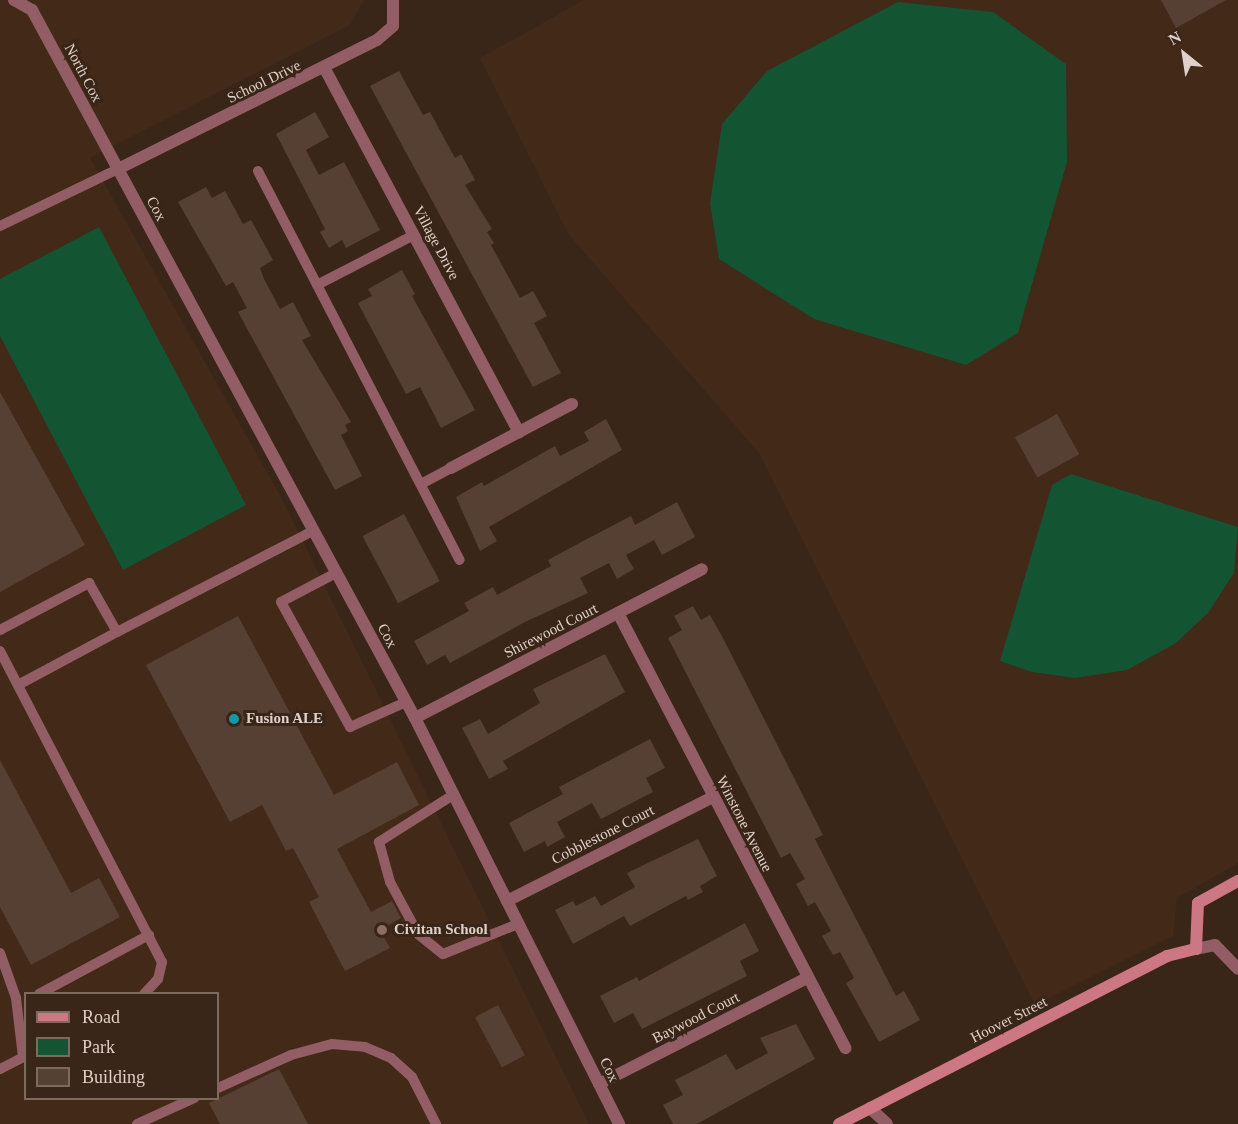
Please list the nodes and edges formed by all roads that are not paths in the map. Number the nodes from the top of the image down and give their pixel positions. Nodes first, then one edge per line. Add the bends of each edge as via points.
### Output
1 (14, 0) edge
2 (393, 0) edge
3 (34, 5) edge
4 (326, 69) junction
5 (118, 169) junction
6 (258, 171) dead end
7 (0, 226) edge
8 (414, 234) junction
9 (317, 285) junction
10 (572, 404) dead end
11 (519, 432) junction
12 (451, 468) joint
13 (421, 484) junction
14 (313, 531) junction
15 (460, 560) dead end
16 (702, 569) dead end
17 (336, 573) junction
18 (618, 613) junction
19 (0, 630) edge
20 (117, 632) junction
21 (0, 651) edge
22 (18, 685) junction
23 (406, 702) junction
24 (415, 718) junction
25 (453, 795) junction
26 (713, 796) junction
27 (1238, 881) edge
28 (507, 901) junction
29 (518, 924) junction
30 (148, 935) junction
31 (1196, 949) junction
32 (0, 953) edge
33 (1238, 969) edge
34 (807, 978) junction
35 (41, 992) edge
36 (145, 992) edge
37 (21, 1003) edge
38 (845, 1048) dead end
39 (24, 1056) edge
40 (0, 1069) edge
41 (599, 1084) junction
42 (219, 1088) edge
43 (190, 1100) edge
44 (870, 1108) junction
45 (137, 1124) edge
46 (436, 1124) edge
47 (619, 1124) edge
48 (839, 1124) edge
49 (887, 1124) edge

1 - 3 street, North Cox
2 - 4 street, School Drive via 393,26 377,40
3 - 5 street, North Cox
4 - 5 street, School Drive
4 - 8 street, Village Drive
5 - 7 lane
5 - 14 street, Cox
6 - 9 lane
8 - 9 lane
8 - 11 street, Village Drive
9 - 13 lane
10 - 11 street
11 - 12 street
12 - 13 lane
13 - 15 lane
14 - 17 street, Cox
14 - 20 lane
16 - 18 street, Shirewood Court
17 - 23 street, Cox
17 - 23 lane via 281,603 350,727
18 - 24 street, Shirewood Court
18 - 26 street, Winstone Avenue
19 - 20 lane via 89,583
20 - 22 lane
21 - 22 lane
22 - 30 lane
23 - 24 street, Cox
24 - 25 street, Cox
25 - 28 street, Cox
25 - 29 lane via 379,842 390,882 418,934 443,954
26 - 28 street, Cobblestone Court
26 - 34 street, Winstone Avenue
27 - 31 street via 1198,903
28 - 29 street, Cox
29 - 41 street, Cox
30 - 35 lane
30 - 36 lane via 162,962 158,980
31 - 33 street via 1215,945
31 - 44 street, Hoover Street via 1167,956
32 - 37 lane
34 - 38 street, Winstone Avenue
34 - 41 street, Baywood Court
37 - 39 lane
39 - 40 lane
41 - 47 street, Cox
42 - 46 lane via 291,1055 332,1044 364,1047 391,1058 412,1077
43 - 45 lane
44 - 48 street, Hoover Street
44 - 49 street

